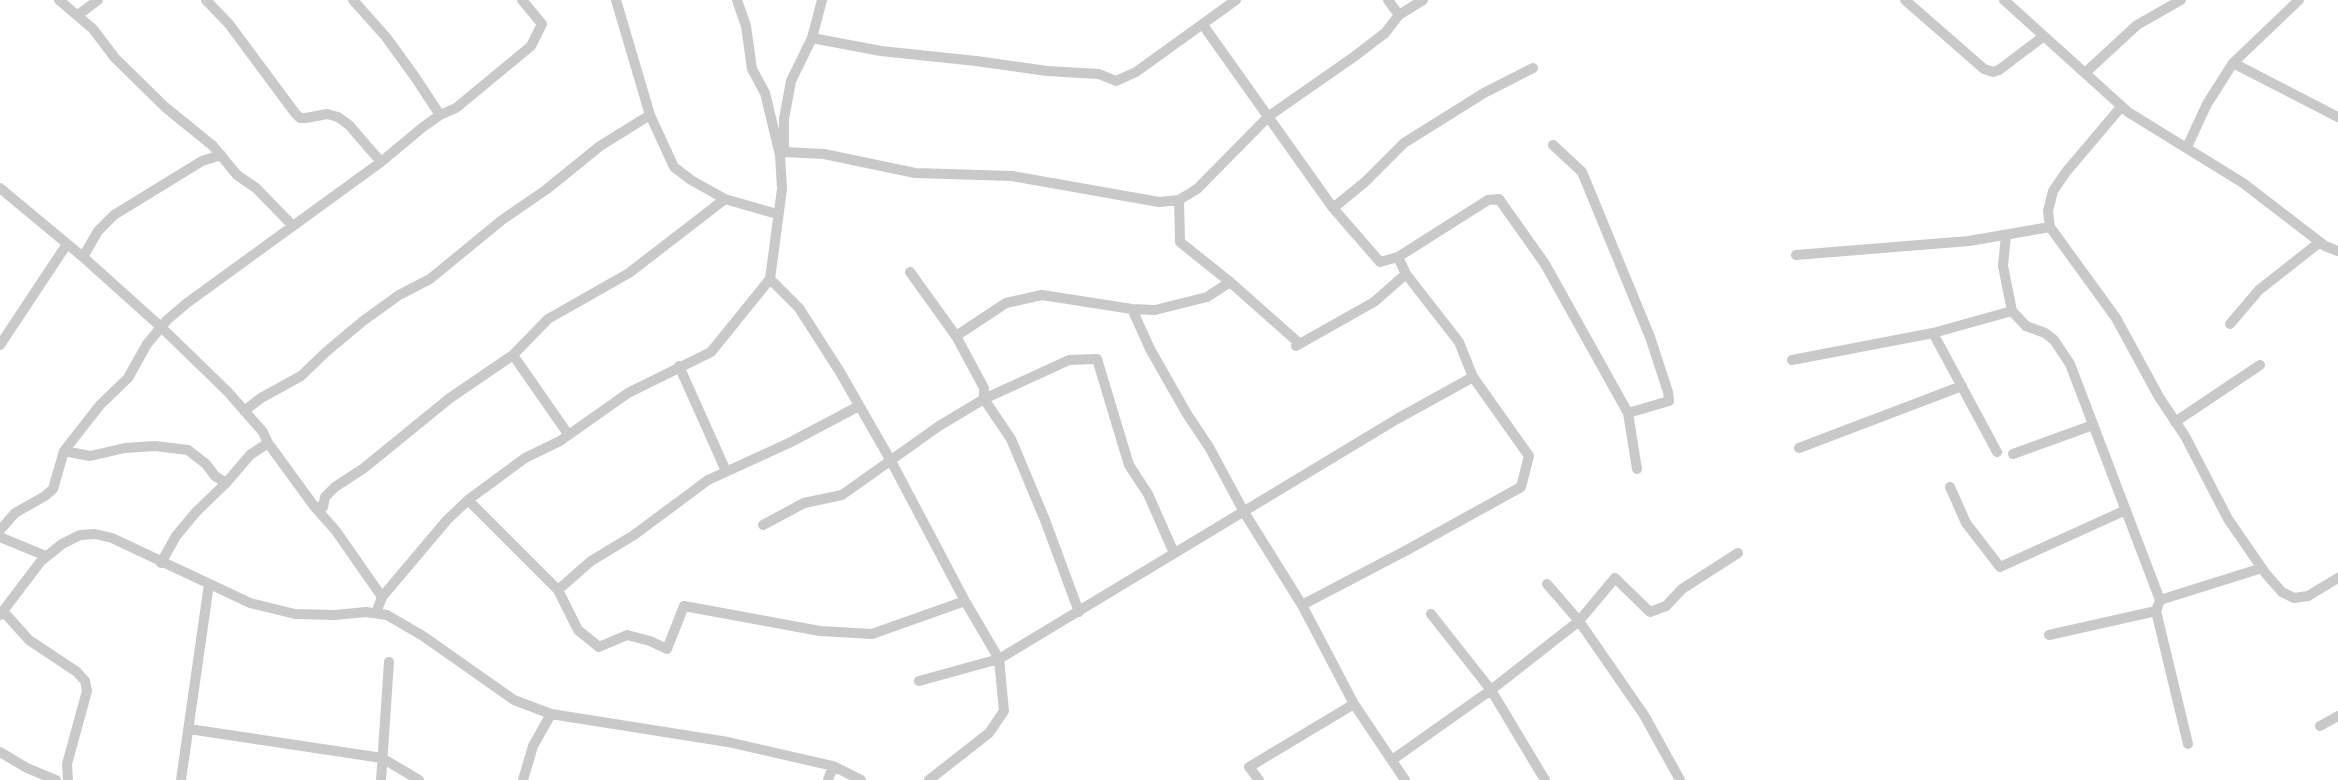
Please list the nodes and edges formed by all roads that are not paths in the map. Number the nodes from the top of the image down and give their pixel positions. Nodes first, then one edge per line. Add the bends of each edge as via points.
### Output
1 (59, 0) edge
2 (98, 0) edge
3 (206, 0) edge
4 (353, 0) edge
5 (522, 0) edge
6 (616, 0) edge
7 (737, 0) edge
8 (822, 0) edge
9 (1236, 0) edge
10 (1388, 0) edge
11 (1423, 0) edge
12 (1905, 0) edge
13 (2181, 0) edge
14 (2299, 0) edge
15 (2006, 1) edge
16 (78, 15) junction
17 (1399, 15) junction
18 (1203, 25) junction
19 (2044, 36) junction
20 (812, 38) junction
21 (2233, 63) junction
22 (1533, 68) dead end
23 (2085, 73) junction
24 (2121, 107) junction
25 (440, 115) junction
26 (650, 115) junction
27 (1269, 117) junction
28 (2338, 117) edge
29 (1553, 145) dead end
30 (213, 146) junction
31 (2187, 147) junction
32 (782, 154) junction
33 (221, 155) junction
34 (202, 161) junction
35 (381, 162) junction
36 (0, 188) edge
37 (725, 198) junction
38 (1179, 200) junction
39 (1333, 208) junction
40 (777, 214) junction
41 (293, 226) junction
42 (2050, 227) junction
43 (2006, 235) junction
44 (2320, 242) junction
45 (67, 244) junction
46 (2338, 250) edge
47 (1796, 255) dead end
48 (83, 257) junction
49 (1398, 257) junction
50 (910, 272) dead end
51 (1406, 274) junction
52 (770, 279) junction
53 (1230, 282) junction
54 (1132, 309) junction
55 (2012, 310) junction
56 (2230, 324) dead end
57 (161, 327) junction
58 (1933, 333) junction
59 (956, 336) junction
60 (0, 345) edge
61 (513, 355) junction
62 (1792, 360) dead end
63 (2260, 365) dead end
64 (679, 366) junction
65 (1473, 377) junction
66 (1962, 386) junction
67 (984, 399) junction
68 (859, 406) junction
69 (244, 411) junction
70 (1628, 413) junction
71 (2175, 422) junction
72 (2093, 425) junction
73 (568, 434) junction
74 (268, 443) junction
75 (1799, 448) dead end
76 (64, 451) junction
77 (1997, 452) dead end
78 (2013, 454) dead end
79 (891, 461) junction
80 (1637, 469) dead end
81 (726, 471) junction
82 (226, 483) junction
83 (1950, 487) dead end
84 (468, 500) junction
85 (315, 507) junction
86 (2126, 510) junction
87 (1244, 512) junction
88 (763, 525) dead end
89 (0, 530) edge
90 (0, 537) edge
91 (1174, 553) junction
92 (1738, 554) dead end
93 (46, 556) junction
94 (161, 563) junction
95 (2262, 568) junction
96 (2338, 578) edge
97 (209, 584) junction
98 (1547, 584) dead end
99 (558, 590) junction
100 (382, 597) junction
101 (2160, 600) junction
102 (965, 601) junction
103 (1302, 605) junction
104 (1079, 612) junction
105 (2156, 612) junction
106 (1, 613) edge
107 (376, 613) junction
108 (1431, 614) dead end
109 (1579, 621) junction
110 (2049, 635) dead end
111 (999, 659) junction
112 (388, 663) dead end
113 (919, 681) dead end
114 (1491, 690) junction
115 (1354, 704) junction
116 (551, 714) junction
117 (2338, 716) edge
118 (2320, 726) dead end
119 (189, 729) junction
120 (2188, 744) dead end
121 (0, 752) edge
122 (382, 758) junction
123 (1392, 760) junction
124 (833, 766) junction
125 (56, 780) edge
126 (68, 780) edge
127 (181, 780) edge
128 (381, 780) edge
129 (418, 780) edge
130 (523, 780) edge
131 (828, 780) edge
132 (861, 780) edge
133 (929, 780) edge
134 (1259, 780) edge
135 (1405, 780) edge
136 (1545, 780) edge
137 (1680, 780) edge

1 - 16 street
2 - 16 street
3 - 35 street via 229,24 300,118 327,114 338,117
4 - 25 street via 386,37
5 - 25 street via 542,24 531,46 456,108
6 - 26 street
7 - 32 street via 746,26 752,69 765,93
8 - 20 street
9 - 18 street
10 - 17 street
11 - 17 street
12 - 19 street via 1984,69 1993,72
13 - 23 street via 2138,25
14 - 21 street
15 - 19 street
16 - 30 street via 114,58
17 - 27 street via 1385,33
18 - 20 street via 1136,72 1116,81 1099,74 881,51
18 - 27 street
19 - 23 street
20 - 32 street via 791,81
21 - 28 street
21 - 31 street via 2207,104
22 - 39 street via 1484,93 1404,143
23 - 24 street
24 - 31 street
24 - 42 street via 2053,191 2048,211
25 - 35 street
26 - 37 street via 674,167
26 - 69 street via 600,146 430,279 363,321 301,376
27 - 38 street via 1197,189
27 - 39 street
29 - 70 street via 1582,172 1650,337 1668,392 1669,401
30 - 33 street
30 - 34 street
31 - 44 street via 2244,183
32 - 38 street via 824,154 915,173 1012,176 1159,202
32 - 40 street
33 - 34 street
33 - 41 street via 237,175 256,188
34 - 48 street via 114,215 98,231
35 - 41 street
36 - 45 street
37 - 40 street
37 - 61 street via 628,273 548,320
38 - 53 street via 1180,242
39 - 49 street via 1380,262
40 - 52 street
41 - 57 street via 187,303
42 - 43 street
42 - 71 street via 2115,318
43 - 47 street
43 - 55 street via 2003,266
44 - 46 street
44 - 56 street via 2259,290
45 - 48 street
45 - 60 street
48 - 57 street
49 - 51 street
49 - 70 street via 1488,200 1499,199 1545,264
50 - 59 street
51 - 53 street via 1374,302 1298,345
51 - 65 street via 1459,342
52 - 64 street via 711,352
52 - 68 street via 799,308
53 - 54 street via 1207,297 1155,310
54 - 59 street via 1042,295 1006,303
54 - 87 street via 1150,349
55 - 58 street
55 - 72 street via 2026,326 2054,340 2070,364
57 - 69 street
57 - 76 street via 128,378 100,405
58 - 62 street
58 - 66 street
59 - 67 street via 984,388
61 - 73 street
61 - 85 street via 335,487 325,496 323,507
63 - 71 street
64 - 73 street via 628,393
64 - 81 street
65 - 87 street
65 - 103 street via 1529,456 1521,487
66 - 75 street
66 - 77 street
67 - 79 street
67 - 91 street via 1069,360 1097,359 1129,465 1148,494
67 - 104 street via 1011,439
68 - 79 street
68 - 81 street
69 - 74 street
70 - 80 street
71 - 95 street via 2228,519
72 - 78 street
72 - 86 street
73 - 84 street via 525,458
74 - 82 street via 250,455
74 - 85 street
76 - 82 street via 90,456 155,446 188,450
76 - 89 street via 53,489 15,513
79 - 88 street via 842,495 804,503
79 - 102 street
81 - 99 street via 591,561
82 - 94 street via 176,536
83 - 86 street via 1965,523 2000,567
84 - 99 street
84 - 100 street
85 - 100 street
86 - 101 street
87 - 91 street
87 - 103 street
90 - 93 street
91 - 104 street
92 - 109 street via 1682,589 1666,606 1650,612 1616,578
93 - 94 street via 62,543 94,534 112,538
93 - 106 street
94 - 97 street
95 - 96 street via 2282,592 2294,598 2308,596
95 - 101 street
97 - 107 street via 250,603 295,614
97 - 119 street
98 - 109 street
99 - 102 street via 578,630 599,647 627,635 667,649 684,606 819,631 872,634
100 - 107 street
101 - 105 street
102 - 111 street
103 - 115 street
104 - 111 street
105 - 110 street
105 - 120 street
106 - 126 street via 29,640 85,681 87,691 67,764
107 - 116 street via 415,631 514,700
108 - 114 street
109 - 114 street
109 - 137 street via 1644,715
111 - 113 street
111 - 133 street via 1004,711 989,733
112 - 122 street
114 - 123 street
114 - 136 street
115 - 123 street
115 - 134 street via 1249,767
116 - 124 street via 728,742
116 - 130 street via 533,746
117 - 118 street
119 - 122 street
119 - 127 street
121 - 125 street
122 - 128 street
122 - 129 street
123 - 135 street
124 - 131 street
124 - 132 street

